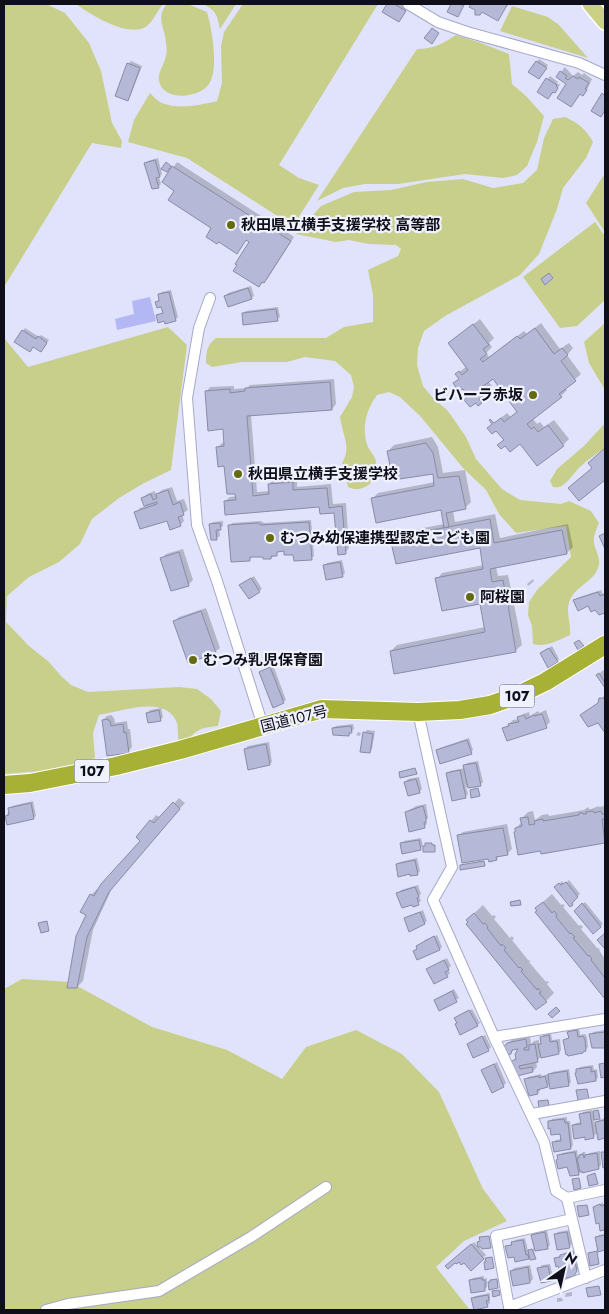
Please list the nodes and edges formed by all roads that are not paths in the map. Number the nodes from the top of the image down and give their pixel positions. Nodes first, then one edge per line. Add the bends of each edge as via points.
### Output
1 (408, 4) edge
2 (590, 4) edge
3 (605, 22) edge
4 (605, 75) edge
5 (210, 298) dead end
6 (605, 646) edge
7 (418, 712) junction
8 (263, 726) junction
9 (4, 785) edge
10 (605, 1019) edge
11 (494, 1037) junction
12 (605, 1101) edge
13 (532, 1114) junction
14 (326, 1187) dead end
15 (605, 1190) edge
16 (567, 1198) junction
17 (572, 1219) junction
18 (605, 1270) edge
19 (586, 1278) junction
20 (510, 1309) edge
21 (46, 1310) edge

1 - 4 street via 438,22 579,63
2 - 3 main road
5 - 8 street via 199,328 188,398 197,524
6 - 7 highway, 国道107号 / 107 via 516,696 460,710
7 - 8 highway, 国道107号 / 107 via 322,709
7 - 11 street via 452,867 434,900
8 - 9 highway, 国道107号 / 107 via 116,766
10 - 11 street
11 - 13 street
12 - 13 street
13 - 16 street via 544,1142 556,1191
14 - 21 street via 251,1237 159,1291
15 - 16 street
16 - 17 street
17 - 19 street
17 - 20 street via 496,1236
18 - 19 street
19 - 20 street

